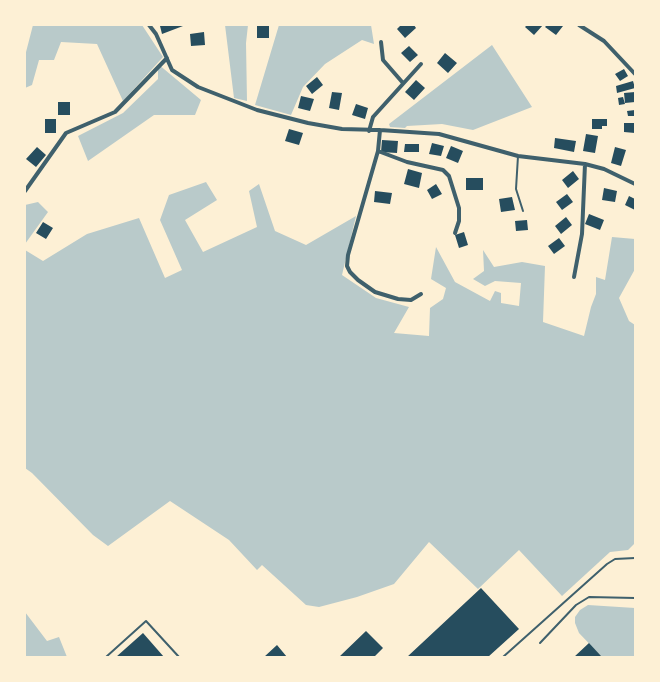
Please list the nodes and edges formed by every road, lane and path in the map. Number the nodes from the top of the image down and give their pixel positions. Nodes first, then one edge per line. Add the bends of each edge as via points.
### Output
1 (149, 25) edge
2 (579, 25) edge
3 (381, 42) dead end
4 (167, 58) junction
5 (421, 64) dead end
6 (635, 74) edge
7 (404, 83) junction
8 (380, 130) junction
9 (368, 131) junction
10 (378, 150) junction
11 (518, 156) junction
12 (585, 164) junction
13 (635, 184) edge
14 (25, 190) edge
15 (523, 211) dead end
16 (455, 233) dead end
17 (574, 277) dead end
18 (421, 294) dead end
19 (635, 558) edge
20 (635, 598) edge
21 (540, 643) dead end
22 (106, 657) edge
23 (179, 657) edge
24 (503, 657) edge

1 - 4 street
2 - 6 street via 604,41
3 - 7 street via 383,60
4 - 9 street via 172,70 198,87 257,110 308,124
4 - 14 street via 115,112 66,133
5 - 7 street
7 - 9 street via 373,118
8 - 9 street
8 - 10 street
8 - 11 street via 439,134
10 - 16 street via 407,162 434,167 446,173 454,190 458,208 459,221
10 - 18 street via 347,266 358,280 375,292 411,300
11 - 12 street
11 - 15 lane via 516,189
12 - 13 street via 604,169
12 - 17 street via 582,234
19 - 24 lane via 615,559 607,564
20 - 21 lane via 589,598 576,605
22 - 23 lane via 146,621

